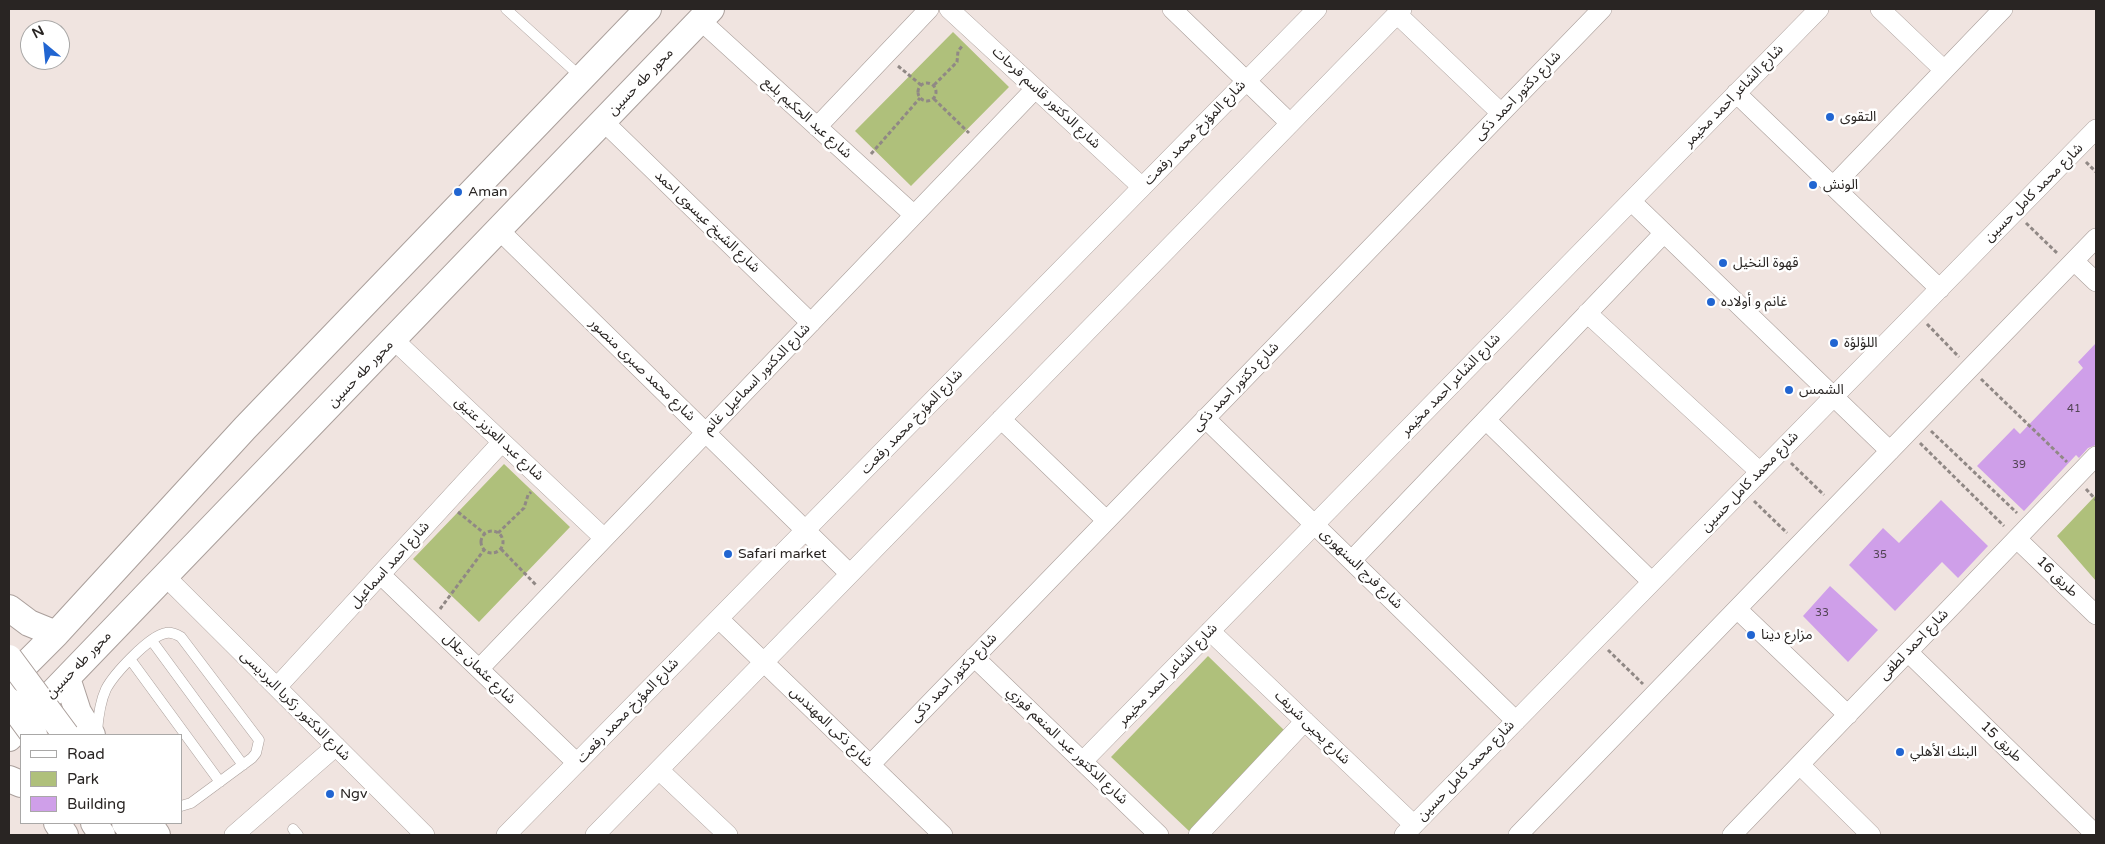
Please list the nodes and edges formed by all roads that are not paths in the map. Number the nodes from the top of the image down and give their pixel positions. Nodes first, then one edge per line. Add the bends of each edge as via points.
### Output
1 (506, 9) edge
2 (648, 9) edge
3 (929, 9) edge
4 (949, 9) edge
5 (1172, 9) edge
6 (1317, 9) edge
7 (1602, 9) edge
8 (1819, 9) edge
9 (1880, 9) edge
10 (2003, 9) edge
11 (1399, 11) edge
12 (705, 14) edge
13 (1944, 70) junction
14 (582, 78) junction
15 (1247, 81) junction
16 (1035, 89) junction
17 (1736, 93) junction
18 (1502, 113) junction
19 (603, 121) junction
20 (1290, 123) junction
21 (817, 127) junction
22 (2096, 129) edge
23 (1833, 186) junction
24 (1142, 188) junction
25 (1631, 201) junction
26 (914, 215) junction
27 (499, 230) junction
28 (1664, 233) junction
29 (2096, 238) edge
30 (2072, 263) junction
31 (2096, 282) edge
32 (1940, 289) junction
33 (1587, 313) junction
34 (811, 323) junction
35 (394, 340) junction
36 (1834, 397) junction
37 (1206, 418) junction
38 (1001, 419) junction
39 (1486, 420) junction
40 (706, 432) junction
41 (502, 442) junction
42 (1890, 451) junction
43 (2096, 456) edge
44 (1760, 472) junction
45 (1106, 520) junction
46 (1314, 524) junction
47 (806, 530) junction
48 (2023, 532) junction
49 (604, 538) junction
50 (1352, 560) junction
51 (850, 574) junction
52 (381, 575) junction
53 (165, 576) junction
54 (1652, 582) junction
55 (9, 608) edge
56 (1737, 609) junction
57 (2096, 615) edge
58 (719, 619) junction
59 (1210, 631) junction
60 (56, 634) junction
61 (152, 641) junction
62 (1908, 652) junction
63 (974, 657) junction
64 (9, 658) edge
65 (130, 660) junction
66 (764, 662) junction
67 (479, 669) junction
68 (67, 678) junction
69 (9, 681) edge
70 (277, 688) junction
71 (9, 701) edge
72 (1848, 715) junction
73 (1516, 720) junction
74 (1305, 722) junction
75 (33, 734) edge
76 (65, 734) edge
77 (91, 734) edge
78 (97, 734) edge
79 (9, 738) edge
80 (336, 746) junction
81 (1083, 762) junction
82 (577, 763) junction
83 (243, 765) junction
84 (870, 765) junction
85 (1800, 765) junction
86 (659, 770) junction
87 (220, 782) junction
88 (182, 806) edge
89 (58, 824) edge
90 (95, 824) edge
91 (126, 824) edge
92 (150, 824) edge
93 (1409, 830) edge
94 (2094, 833) edge
95 (66, 835) edge
96 (102, 835) edge
97 (134, 835) edge
98 (157, 835) edge
99 (234, 835) edge
100 (425, 835) edge
101 (506, 835) edge
102 (595, 835) edge
103 (728, 835) edge
104 (943, 835) edge
105 (1159, 835) edge
106 (1198, 835) edge
107 (1518, 835) edge
108 (1732, 835) edge
109 (1871, 835) edge

1 - 14 lane
2 - 14 street
3 - 21 street
4 - 16 street, شارع الدكتور قاسم فرحات
5 - 15 street
6 - 15 street, شارع المؤرخ محمد رفعت
7 - 18 street, شارع دكتور احمد ذكى
8 - 17 street, شارع الشاعر احمد مخيمر
9 - 13 street
10 - 13 street
11 - 18 street
11 - 20 street
12 - 19 street, محور طه حسين
12 - 21 street, شارع عبد الحكيم بلبع
13 - 23 street
14 - 60 street via 245,428
15 - 20 street
15 - 24 street, شارع المؤرخ محمد رفعت
16 - 24 street, شارع الدكتور قاسم فرحات
16 - 26 street, شارع الدكتور اسماعيل غانم
17 - 23 street
17 - 25 street, شارع الشاعر احمد مخيمر
18 - 37 street, شارع دكتور احمد ذكى
19 - 27 street, محور طه حسين
19 - 34 street, شارع الشيخ عيسوى احمد
20 - 38 street
21 - 26 street, شارع عبد الحكيم بلبع
22 - 32 street, شارع محمد كامل حسين
23 - 32 street
24 - 47 street, شارع المؤرخ محمد رفعت
25 - 28 street
25 - 46 street, شارع الشاعر احمد مخيمر
26 - 34 street, شارع الدكتور اسماعيل غانم
27 - 35 street, محور طه حسين
27 - 40 street, شارع محمد صبرى منصور
28 - 33 street
28 - 36 street
29 - 30 street
30 - 31 street
30 - 42 street
32 - 36 street, شارع محمد كامل حسين
33 - 39 street
33 - 44 street
34 - 40 street, شارع الدكتور اسماعيل غانم
35 - 41 street, شارع عبد العزيز عتيق
35 - 53 street, محور طه حسين
36 - 42 street
36 - 44 street, شارع محمد كامل حسين
37 - 45 street, شارع دكتور احمد ذكى
37 - 46 street, شارع فرج السنهورى
38 - 45 street
38 - 51 street
39 - 50 street
39 - 54 street
40 - 47 street, شارع محمد صبرى منصور
40 - 49 street, شارع الدكتور اسماعيل غانم
41 - 49 street, شارع عبد العزيز عتيق
41 - 52 street, شارع احمد اسماعيل
42 - 56 street
43 - 48 street, شارع احمد لطفى
44 - 54 street, شارع محمد كامل حسين
45 - 63 street, شارع دكتور احمد ذكى
46 - 50 street, شارع فرج السنهورى
46 - 59 street, شارع الشاعر احمد مخيمر
47 - 51 street, شارع محمد صبرى منصور
47 - 58 street, شارع المؤرخ محمد رفعت
48 - 57 street, طريق 16
48 - 62 street, شارع احمد لطفى
49 - 67 street, شارع الدكتور اسماعيل غانم
50 - 73 street, شارع فرج السنهورى
51 - 66 street
52 - 67 street, شارع عثمان جلال
52 - 70 street, شارع احمد اسماعيل
53 - 68 street, محور طه حسين
53 - 70 street, شارع الدكتور زكريا البرديسى
54 - 73 street, شارع محمد كامل حسين
55 - 60 street via 29,623
56 - 72 street
56 - 107 street
58 - 66 street, شارع ذكى المهندس
58 - 82 street, شارع المؤرخ محمد رفعت
59 - 74 street, شارع يحيى شريف
59 - 81 street, شارع الشاعر احمد مخيمر
60 - 69 street
61 - 65 lane
61 - 83 lane
61 - 83 lane via 166,633 181,636 259,740 256,753
62 - 72 street, شارع احمد لطفى
62 - 94 street, طريق 15
63 - 81 street, شارع الدكتور عبد المنعم فوزي
63 - 84 street, شارع دكتور احمد ذكى
64 - 76 street, bridge
65 - 78 lane via 121,667 106,690 98,716
65 - 87 lane
66 - 84 street, شارع ذكى المهندس
66 - 86 street
67 - 82 street, شارع عثمان جلال
68 - 77 street via 78,712
68 - 79 street, محور طه حسين
70 - 80 street, شارع الدكتور زكريا البرديسى
71 - 75 street, bridge
72 - 85 street, شارع احمد لطفى
73 - 93 street, شارع محمد كامل حسين
74 - 93 street, شارع يحيى شريف
74 - 106 street
80 - 99 street
80 - 100 street, شارع الدكتور زكريا البرديسى
81 - 105 street, شارع الدكتور عبد المنعم فوزي
82 - 101 street, شارع المؤرخ محمد رفعت
83 - 87 lane
84 - 104 street, شارع ذكى المهندس
85 - 108 street, شارع احمد لطفى
85 - 109 street
86 - 102 street
86 - 103 street
87 - 88 lane
89 - 95 street
90 - 96 street
91 - 97 street
92 - 98 street

